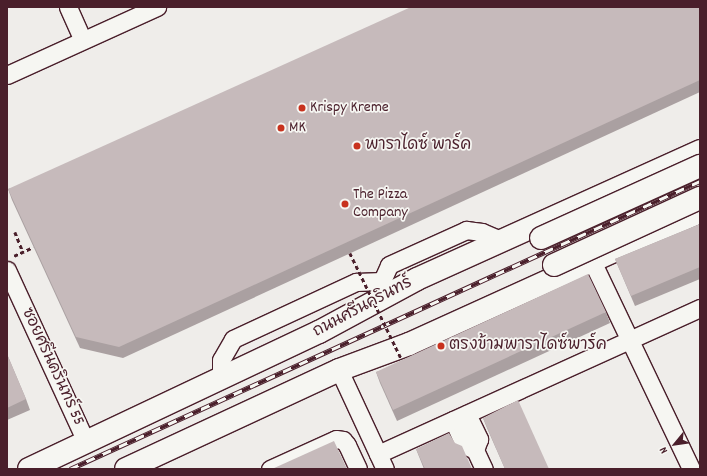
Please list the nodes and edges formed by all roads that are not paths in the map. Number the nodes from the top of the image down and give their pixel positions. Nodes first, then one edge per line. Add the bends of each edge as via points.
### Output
1 (68, 7) edge
2 (157, 7) edge
3 (83, 40) junction
4 (7, 75) edge
5 (700, 151) edge
6 (700, 166) edge
7 (620, 188) junction
8 (700, 198) edge
9 (700, 212) edge
10 (641, 239) junction
11 (592, 261) junction
12 (7, 270) edge
13 (382, 288) junction
14 (700, 308) edge
15 (319, 332) junction
16 (629, 341) junction
17 (343, 368) junction
18 (221, 378) junction
19 (460, 417) junction
20 (86, 442) junction
21 (382, 462) edge
22 (133, 468) edge
23 (28, 469) edge
24 (270, 469) edge
25 (358, 469) edge
26 (484, 469) edge
27 (691, 469) edge

1 - 3 street
2 - 3 street
3 - 4 street
5 - 7 main road, ถนนศรีนครินทร์
6 - 15 main road, bridge via 388,307
7 - 10 main road via 646,188 659,200 660,214
7 - 13 main road, ถนนศรีนครินทร์ via 503,241
8 - 17 main road, bridge via 424,324
9 - 10 main road
10 - 11 main road
11 - 16 street
11 - 17 main road via 409,344
12 - 20 street, ซอยศรีนครินทร์ 55
13 - 15 main road, ถนนศรีนครินทร์
13 - 18 street via 356,282 233,339 221,360
14 - 16 street
15 - 18 main road, ถนนศรีนครินทร์
16 - 19 street
16 - 27 street
17 - 21 street
17 - 22 main road
18 - 20 main road, ถนนศรีนครินทร์
19 - 21 street
19 - 26 street via 464,445 475,450
20 - 23 main road, ถนนศรีนครินทร์
24 - 25 street via 336,439 343,440

